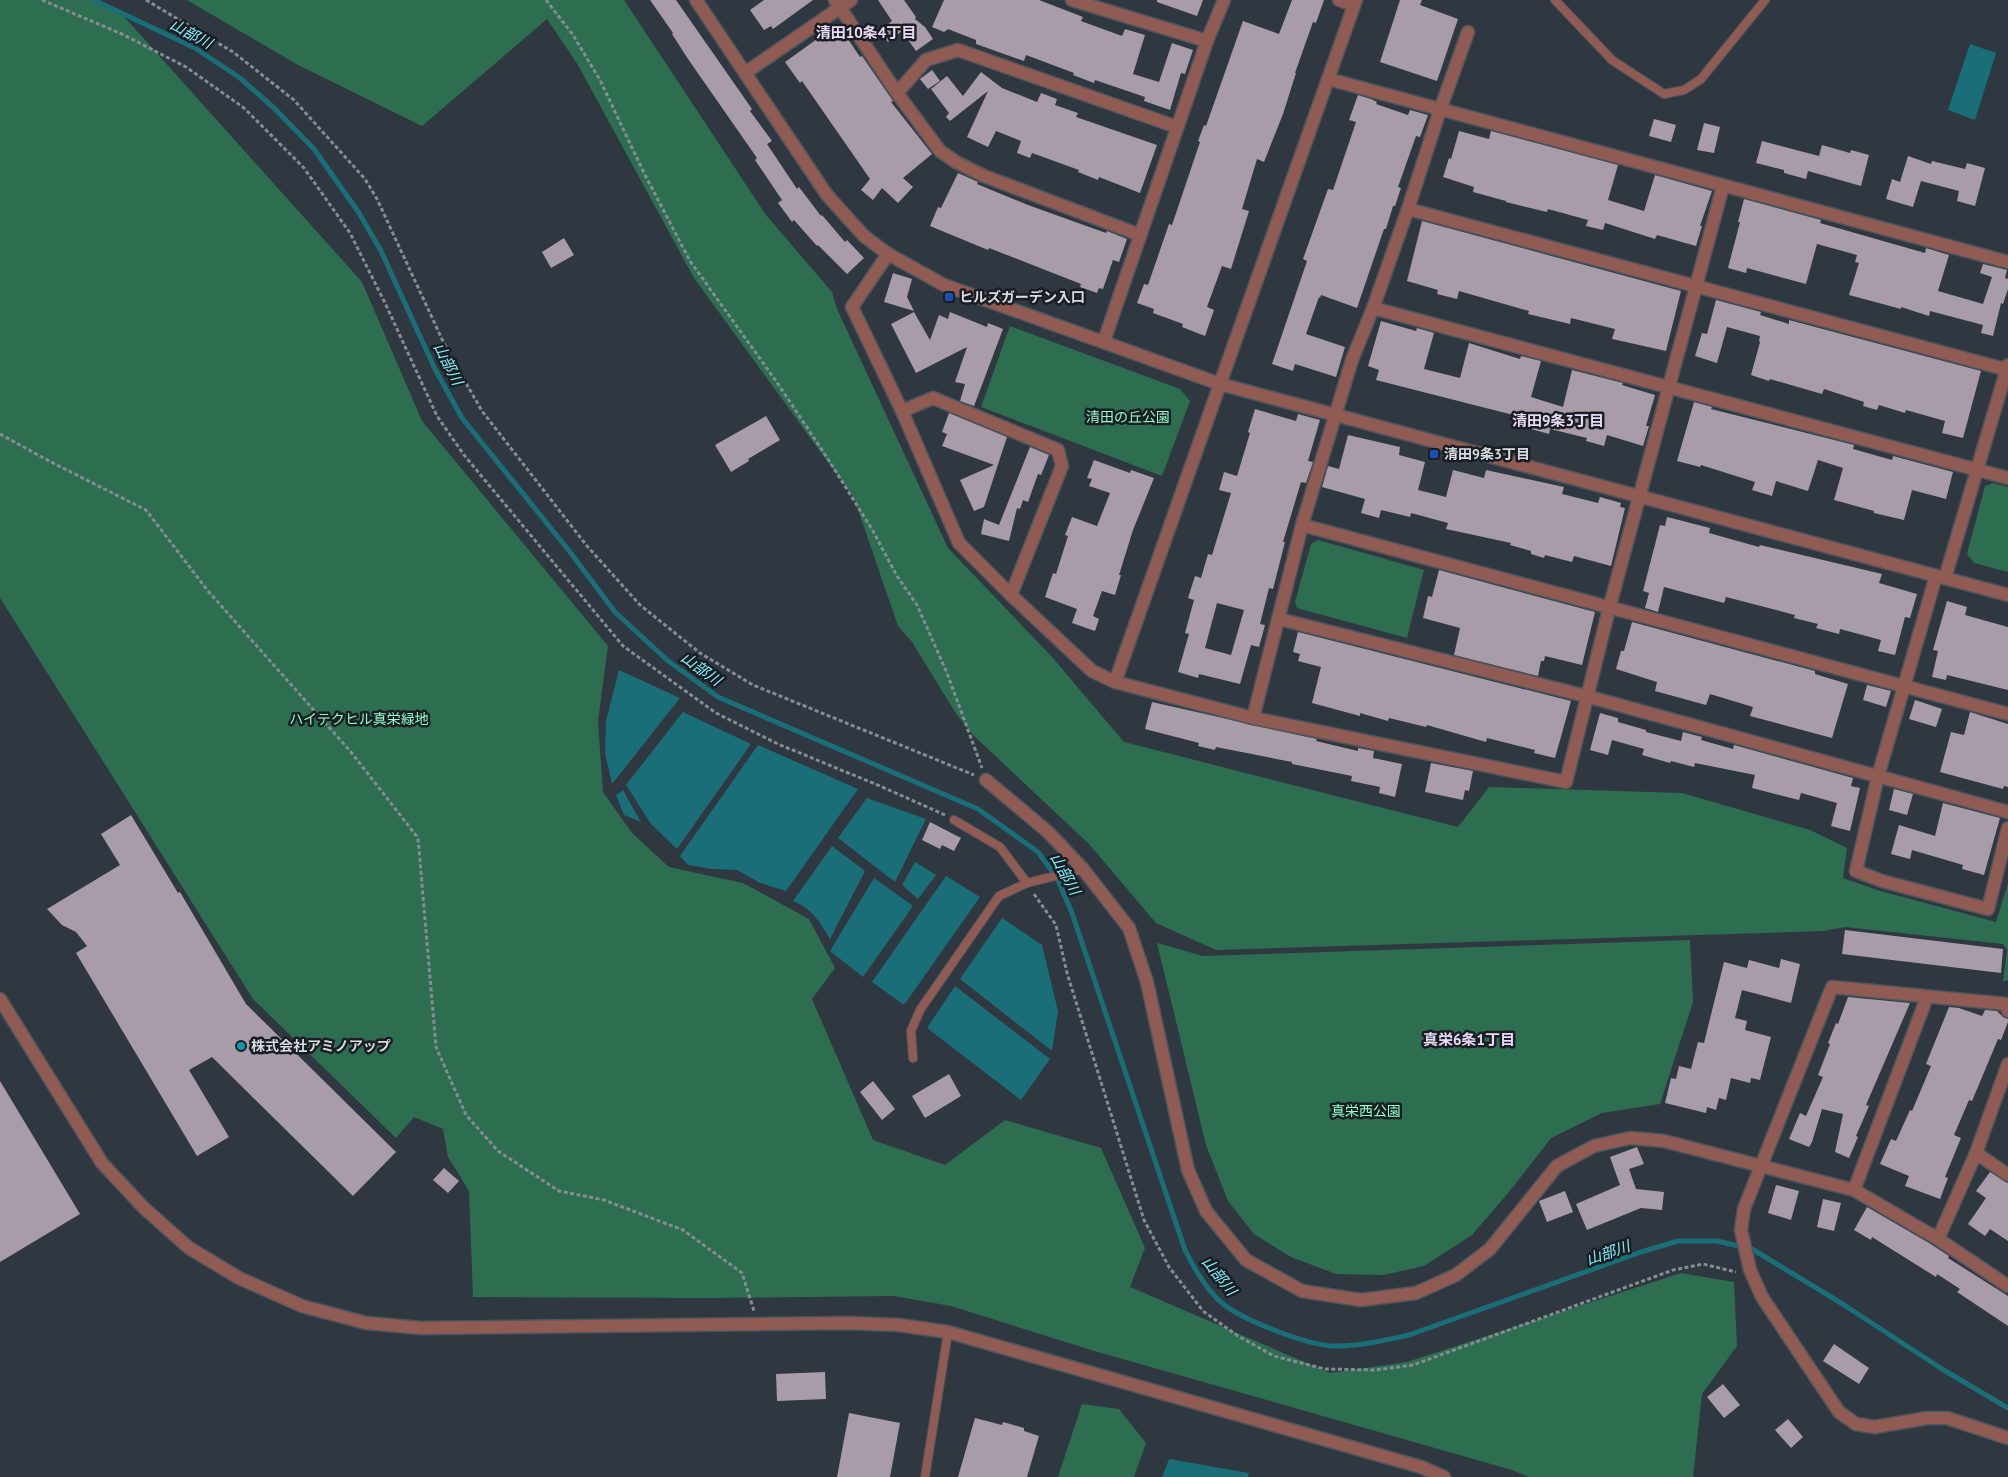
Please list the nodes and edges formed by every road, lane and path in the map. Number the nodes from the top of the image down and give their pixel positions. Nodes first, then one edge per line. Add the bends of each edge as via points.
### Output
1 (42, 0) edge
2 (146, 0) edge
3 (546, 0) edge
4 (696, 0) edge
5 (851, 0) edge
6 (1072, 0) edge
7 (1224, 0) edge
8 (1339, 0) edge
9 (1555, 0) edge
10 (1765, 0) edge
11 (1355, 3) edge
12 (838, 4) edge
13 (1468, 32) dead end
14 (1207, 41) junction
15 (744, 72) junction
16 (1328, 79) junction
17 (897, 93) junction
18 (1440, 110) junction
19 (1177, 127) junction
20 (1723, 186) junction
21 (1408, 209) junction
22 (1140, 235) junction
23 (888, 254) junction
24 (2008, 262) edge
25 (1698, 286) junction
26 (1373, 308) junction
27 (1104, 342) junction
28 (2008, 368) edge
29 (1220, 384) junction
30 (1670, 388) junction
31 (902, 411) junction
32 (1335, 415) junction
33 (0, 434) edge
34 (1976, 469) junction
35 (2008, 478) edge
36 (1641, 497) junction
37 (1302, 525) junction
38 (1940, 577) junction
39 (1011, 595) junction
40 (2008, 595) edge
41 (1609, 608) junction
42 (1278, 619) junction
43 (1115, 682) junction
44 (1905, 688) junction
45 (1586, 696) junction
46 (2008, 714) edge
47 (1253, 718) junction
48 (1878, 776) junction
49 (986, 780) junction
50 (2008, 812) edge
51 (954, 820) joint
52 (2008, 828) edge
53 (1078, 871) junction
54 (1030, 882) junction
55 (1927, 997) junction
56 (0, 999) edge
57 (2008, 1012) edge
58 (913, 1058) dead end
59 (2008, 1064) edge
60 (1976, 1153) junction
61 (1762, 1166) junction
62 (2008, 1175) edge
63 (1854, 1190) junction
64 (1938, 1239) junction
65 (1752, 1274) junction
66 (2008, 1286) edge
67 (758, 1324) junction
68 (948, 1332) junction
69 (2008, 1438) edge
70 (925, 1477) edge
71 (1444, 1477) edge

1 - 51 path via 122,34 186,67 244,108 304,168 350,233 436,416 464,455 623,646 716,713 778,744
2 - 49 path via 233,52 294,100 365,179 448,352 482,411 587,546 640,605 700,653 753,685
3 - 49 path via 573,35 600,80 690,261 828,458 916,605 947,672
4 - 15 street
5 - 12 street
6 - 14 street
7 - 14 street
8 - 11 street
9 - 10 lane via 1612,60 1664,94 1684,90 1702,79
11 - 16 street
12 - 15 street
12 - 17 street
13 - 18 street
14 - 19 street
15 - 23 street via 827,195 864,236
16 - 18 street
16 - 29 street
17 - 19 street via 926,60 958,50
17 - 22 street via 940,151 956,162 984,176
18 - 20 street
18 - 21 street
19 - 22 street
20 - 24 street
20 - 25 street
21 - 25 street
21 - 26 street
22 - 27 street
23 - 27 street via 944,285
23 - 31 street via 852,307
25 - 28 street
25 - 30 street
26 - 30 street
26 - 32 street
27 - 29 street
28 - 34 street
29 - 32 street
29 - 43 street
30 - 34 street
30 - 36 street
31 - 39 street via 959,543
31 - 39 street via 933,398 1058,450 1062,466
32 - 36 street
32 - 37 street
33 - 67 path via 146,510 208,591 351,752 418,838 436,1047 466,1115 498,1151 558,1191 604,1200 683,1230 742,1274
34 - 35 street
34 - 38 street
36 - 38 street
36 - 41 street
37 - 41 street
37 - 42 street
38 - 40 street
38 - 44 street
39 - 43 street via 1092,671
41 - 44 street
41 - 45 street
42 - 45 street
42 - 47 street
43 - 47 street
44 - 46 street
44 - 48 street
45 - 47 street via 1566,782
45 - 48 street
48 - 50 street
48 - 52 street via 1856,871 1988,909
49 - 53 street via 1048,832
51 - 54 lane via 1000,847
53 - 54 lane
53 - 61 street via 1129,928 1147,982 1188,1170 1206,1211 1246,1260 1302,1291 1361,1300 1416,1293 1456,1275 1490,1249 1557,1166 1594,1146 1630,1138 1664,1140
54 - 58 lane via 999,896 920,1010 911,1031
54 - 65 path via 1056,925 1073,991 1144,1220 1168,1267 1203,1310 1238,1336 1274,1356 1325,1369 1375,1370 1413,1365 1673,1270 1703,1264
55 - 57 street via 2006,1004
55 - 61 street via 1832,987
55 - 63 street
56 - 67 street via 102,1163 144,1208 189,1248 239,1278 302,1306 366,1323 421,1328
59 - 60 street
60 - 62 street
60 - 64 street
61 - 63 street
61 - 65 street via 1744,1209 1741,1230
63 - 64 street
64 - 66 street
65 - 69 street via 1762,1297 1839,1412 1856,1424 1875,1427 1947,1418
67 - 68 street via 848,1323
68 - 70 lane
68 - 71 street via 1421,1467

